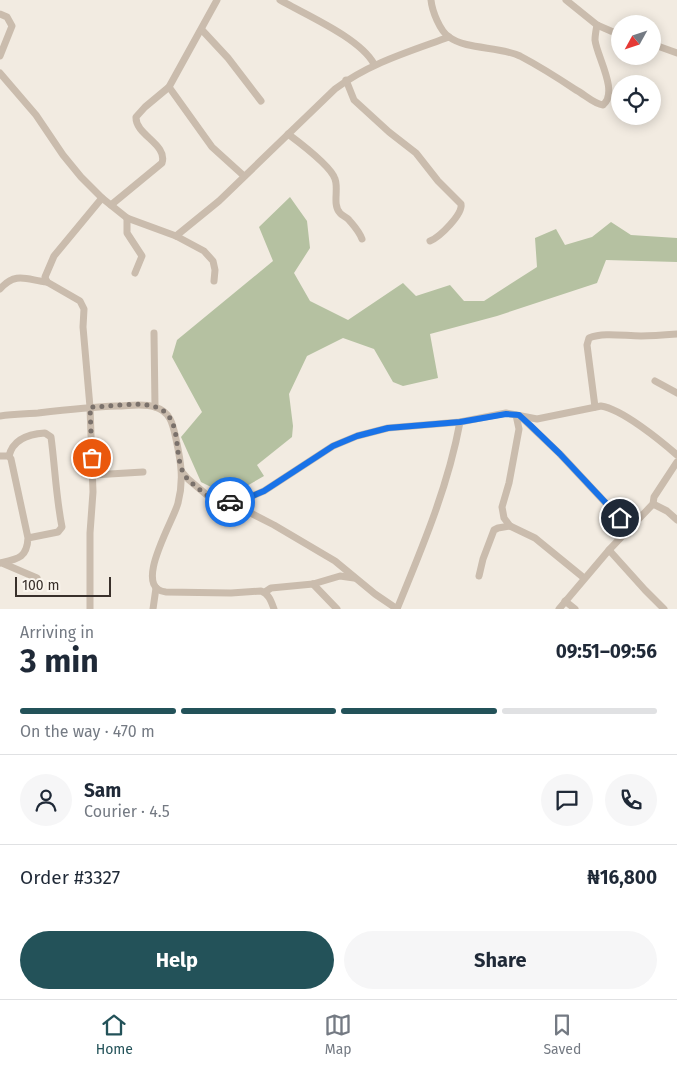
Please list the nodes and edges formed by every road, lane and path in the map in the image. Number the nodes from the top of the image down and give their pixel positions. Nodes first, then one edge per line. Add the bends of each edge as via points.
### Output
1 (217, 0) edge
2 (280, 0) edge
3 (566, 0) edge
4 (429, 1) edge
5 (0, 14) edge
6 (597, 24) junction
7 (202, 30) junction
8 (611, 31) edge
9 (449, 37) junction
10 (661, 47) edge
11 (677, 53) edge
12 (0, 56) edge
13 (374, 64) junction
14 (1, 79) edge
15 (346, 80) junction
16 (169, 87) junction
17 (261, 101) dead end
18 (288, 134) junction
19 (244, 176) junction
20 (102, 198) junction
21 (111, 205) junction
22 (127, 218) junction
23 (176, 236) junction
24 (362, 238) dead end
25 (430, 241) dead end
26 (136, 273) dead end
27 (214, 281) dead end
28 (47, 282) junction
29 (0, 289) edge
30 (154, 333) dead end
31 (677, 334) edge
32 (655, 381) dead end
33 (677, 394) edge
34 (90, 407) junction
35 (155, 407) junction
36 (595, 407) junction
37 (518, 415) junction
38 (0, 416) edge
39 (460, 422) junction
40 (677, 453) edge
41 (0, 456) edge
42 (9, 456) junction
43 (677, 462) edge
44 (143, 472) dead end
45 (182, 472) junction
46 (92, 475) junction
47 (228, 502) junction
48 (653, 504) junction
49 (677, 520) edge
50 (510, 526) junction
51 (629, 528) junction
52 (28, 538) junction
53 (610, 550) junction
54 (1, 563) edge
55 (341, 566) junction
56 (340, 576) junction
57 (479, 576) dead end
58 (37, 578) dead end
59 (356, 578) junction
60 (584, 578) junction
61 (313, 584) junction
62 (156, 588) junction
63 (265, 592) junction
64 (566, 601) junction
65 (90, 609) edge
66 (154, 609) edge
67 (274, 609) edge
68 (338, 609) edge
69 (397, 609) edge
70 (559, 609) edge
71 (575, 609) edge
72 (664, 609) edge

1 - 7 street
2 - 13 street via 358,46
3 - 6 street
4 - 9 street via 440,26
5 - 12 street via 7,17 12,26
6 - 8 street
6 - 9 street via 595,41 608,92 603,104 510,52
7 - 16 street
7 - 17 street
9 - 13 street
10 - 11 street
13 - 15 street
14 - 20 street via 36,115 63,156
15 - 18 street
15 - 25 street via 354,100 416,153 461,204 461,210 452,223
16 - 19 street via 212,147
16 - 21 street via 136,117 137,124 162,152 162,162
18 - 19 street
18 - 24 street via 312,153 334,177 339,213 349,220
19 - 23 street
20 - 21 street
20 - 28 street via 54,256 45,277
21 - 22 street
22 - 23 street
22 - 26 street via 127,233 142,256
23 - 27 street via 210,255 215,270
28 - 29 street via 16,278
28 - 34 street via 83,305
30 - 35 street
31 - 36 street via 589,338 587,345
32 - 33 street
34 - 35 street
34 - 38 street
34 - 46 street
35 - 45 street via 170,416
36 - 37 street via 538,418
36 - 40 street via 608,408 637,424
37 - 39 street via 496,414
37 - 50 street via 517,438 502,507
37 - 51 street via 560,454
39 - 47 street via 388,428 357,436 333,446 264,491
39 - 69 street via 437,509
41 - 42 street
42 - 52 street
42 - 52 street via 23,437 33,433 45,433 50,437 62,527 58,532
43 - 48 street via 654,497
44 - 46 street
45 - 47 street via 208,496
45 - 62 street via 178,504 151,572
46 - 65 street
47 - 55 street via 274,525
48 - 49 street
48 - 51 street
50 - 57 street via 494,530
50 - 60 street via 535,538
51 - 53 street
52 - 54 street via 26,553
53 - 60 street
53 - 72 street
54 - 58 street
55 - 56 street
55 - 59 street
56 - 59 street
56 - 61 street
59 - 69 street
60 - 64 street
61 - 63 street via 271,588
61 - 68 street
62 - 63 street via 166,592
62 - 66 street
63 - 67 street
64 - 70 street
64 - 71 street

